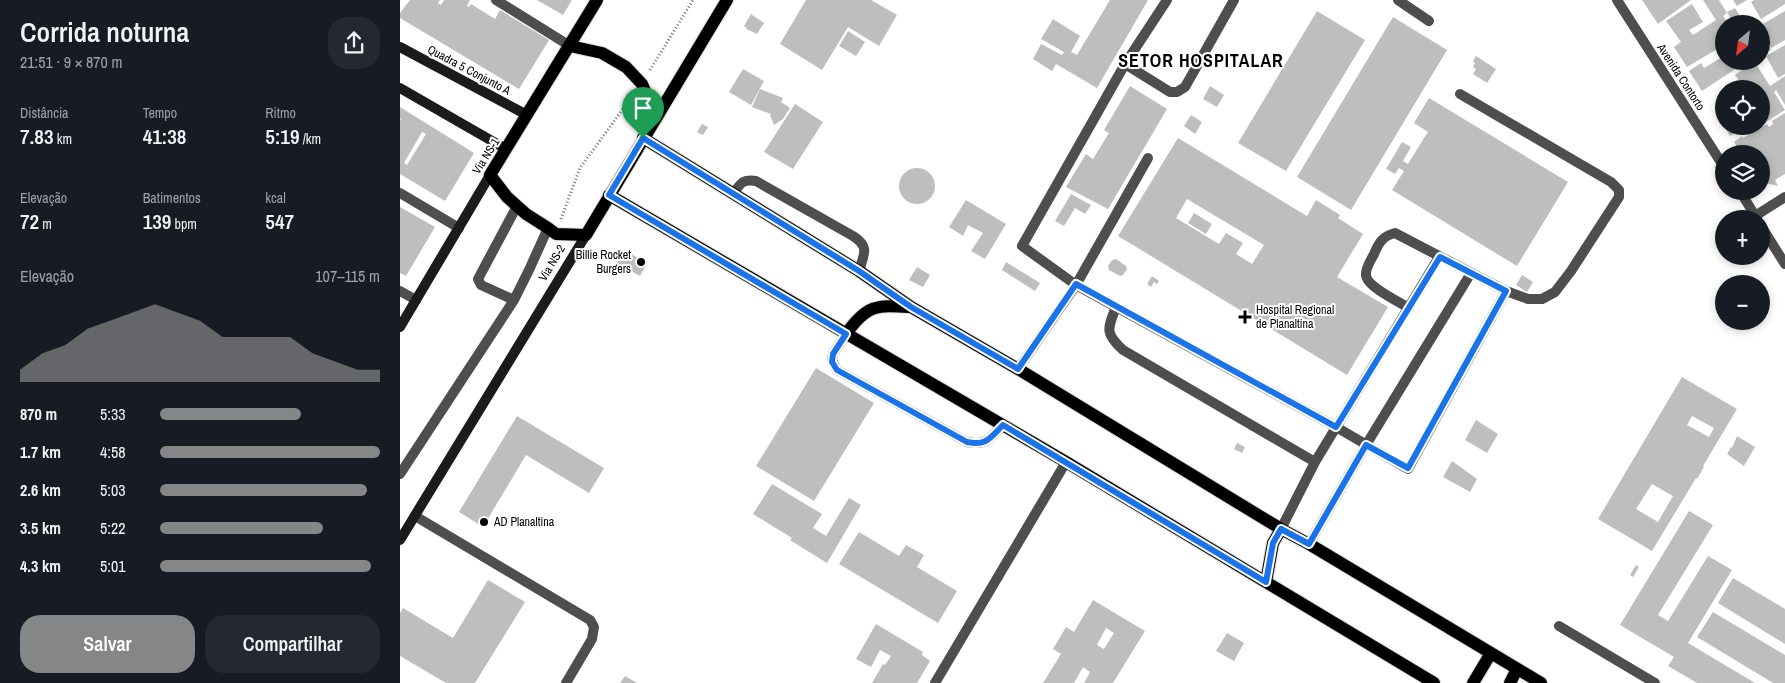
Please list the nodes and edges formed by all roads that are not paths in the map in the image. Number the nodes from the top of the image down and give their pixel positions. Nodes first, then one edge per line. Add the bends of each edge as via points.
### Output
1 (496, 0) edge
2 (597, 0) edge
3 (726, 0) edge
4 (1167, 0) edge
5 (1234, 0) edge
6 (1398, 0) edge
7 (1617, 0) edge
8 (1429, 20) dead end
9 (570, 46) junction
10 (400, 47) edge
11 (1125, 64) junction
12 (400, 88) edge
13 (1460, 94) dead end
14 (527, 115) junction
15 (656, 118) junction
16 (643, 138) junction
17 (506, 149) junction
18 (1715, 153) edge
19 (1148, 158) dead end
20 (490, 175) junction
21 (400, 193) edge
22 (733, 194) junction
23 (609, 195) junction
24 (1785, 197) edge
25 (517, 206) junction
26 (1766, 210) edge
27 (459, 228) junction
28 (548, 228) junction
29 (586, 235) junction
30 (1770, 240) edge
31 (1440, 257) junction
32 (1785, 264) edge
33 (859, 271) junction
34 (1471, 273) junction
35 (1076, 284) junction
36 (400, 291) edge
37 (1506, 291) junction
38 (416, 300) junction
39 (514, 300) junction
40 (911, 307) junction
41 (1116, 307) junction
42 (1409, 308) junction
43 (400, 327) edge
44 (846, 334) junction
45 (1018, 369) junction
46 (1003, 425) junction
47 (1336, 427) junction
48 (1366, 445) junction
49 (1066, 462) junction
50 (1315, 462) junction
51 (400, 474) edge
52 (415, 516) junction
53 (1281, 529) junction
54 (400, 540) edge
55 (1309, 544) junction
56 (1266, 582) junction
57 (1559, 626) dead end
58 (1491, 654) junction
59 (1517, 669) junction
60 (566, 683) edge
61 (935, 683) edge
62 (1434, 683) edge
63 (1473, 683) edge
64 (1510, 683) edge
65 (1541, 683) edge
66 (1656, 683) edge

1 - 9 street
2 - 9 main road, Via NS-1
3 - 15 main road, Via NS-2
4 - 11 street
5 - 11 street via 1185,87 1177,92 1170,92
6 - 8 street
7 - 18 street, Avenida Contorto
9 - 14 main road, Via NS-1
9 - 15 main road via 602,53 626,67 642,84
10 - 14 street, Quadra 5 Conjunto A
11 - 35 street via 1022,246
12 - 17 street
13 - 37 street via 1611,182 1619,190 1619,197 1555,292 1542,299 1528,299
14 - 17 main road, Via NS-1
15 - 16 main road, Via NS-2
16 - 22 main road
16 - 23 main road, Via NS-2
17 - 20 main road, Via NS-1
19 - 35 street
20 - 25 main road
20 - 27 street, Via NS-1
21 - 27 street
22 - 33 main road
22 - 33 street via 740,183 756,181 853,236 862,242 865,252
23 - 29 main road, Via NS-2
23 - 44 main road
24 - 26 street
25 - 28 main road
25 - 39 street via 478,279 482,285
27 - 38 street, Via NS-1
28 - 29 main road via 556,234
28 - 39 street
29 - 52 street, Via NS-2
30 - 32 street
31 - 34 street
31 - 42 street
31 - 42 street via 1396,233 1386,235 1378,244 1365,274 1367,280
33 - 40 main road
34 - 37 street
34 - 48 street
35 - 41 street
35 - 45 street
36 - 38 street
37 - 48 street via 1408,468
38 - 43 street, Via NS-1
39 - 51 street
40 - 44 main road via 882,306 867,311
40 - 45 main road
41 - 47 street
41 - 50 street via 1108,328 1112,340 1122,350
42 - 47 street
44 - 46 main road
44 - 46 street via 833,354 832,362 837,370 967,442 985,442
45 - 53 main road
46 - 49 main road
47 - 48 street
47 - 50 street
48 - 55 street
49 - 56 main road
49 - 61 street
50 - 53 street
52 - 54 street, Via NS-2
52 - 60 street via 590,620 594,627 592,639
53 - 55 main road
53 - 56 main road via 1273,543
55 - 58 main road
56 - 62 main road
57 - 66 street
58 - 59 main road
58 - 63 main road
59 - 64 main road
59 - 65 main road

